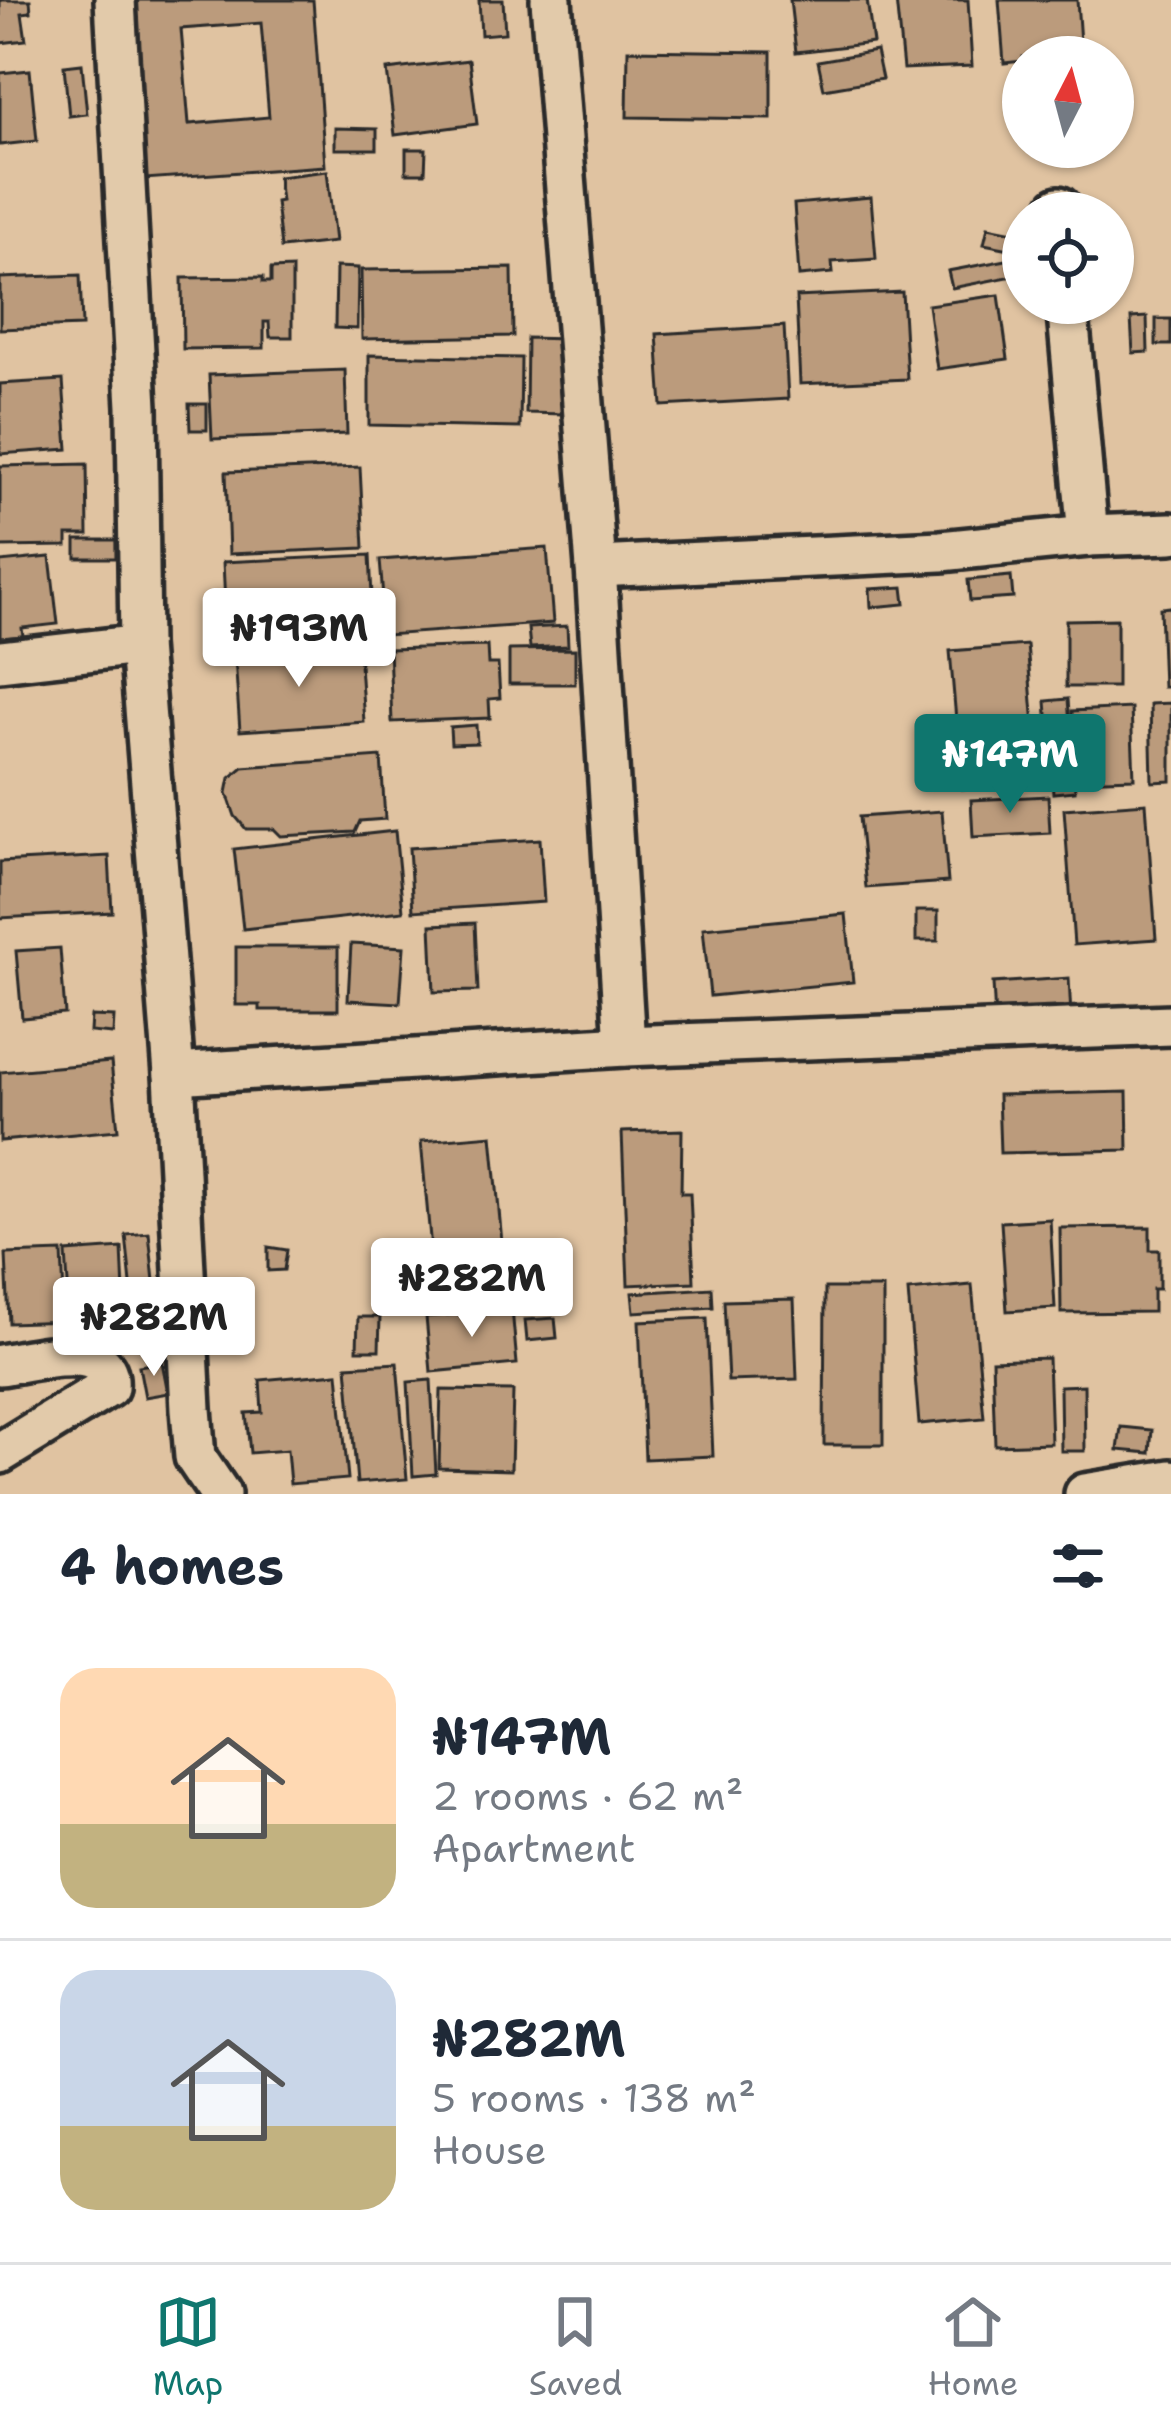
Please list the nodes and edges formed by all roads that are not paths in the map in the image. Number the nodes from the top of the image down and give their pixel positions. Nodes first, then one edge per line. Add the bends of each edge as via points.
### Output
1 (115, 0) edge
2 (551, 0) edge
3 (1069, 324) edge
4 (1171, 533) edge
5 (1088, 536) junction
6 (596, 567) junction
7 (140, 645) junction
8 (0, 661) edge
9 (1171, 1025) edge
10 (625, 1046) junction
11 (174, 1074) junction
12 (0, 1365) edge
13 (0, 1453) edge
14 (1171, 1480) edge
15 (220, 1494) edge
16 (1085, 1494) edge

1 - 7 street via 137,406
2 - 6 street
3 - 5 street
4 - 5 street
5 - 6 street
6 - 10 street
7 - 8 street
7 - 11 street
9 - 10 street
10 - 11 street
11 - 15 street via 195,1456
12 - 13 street via 87,1355 110,1380
14 - 16 street

